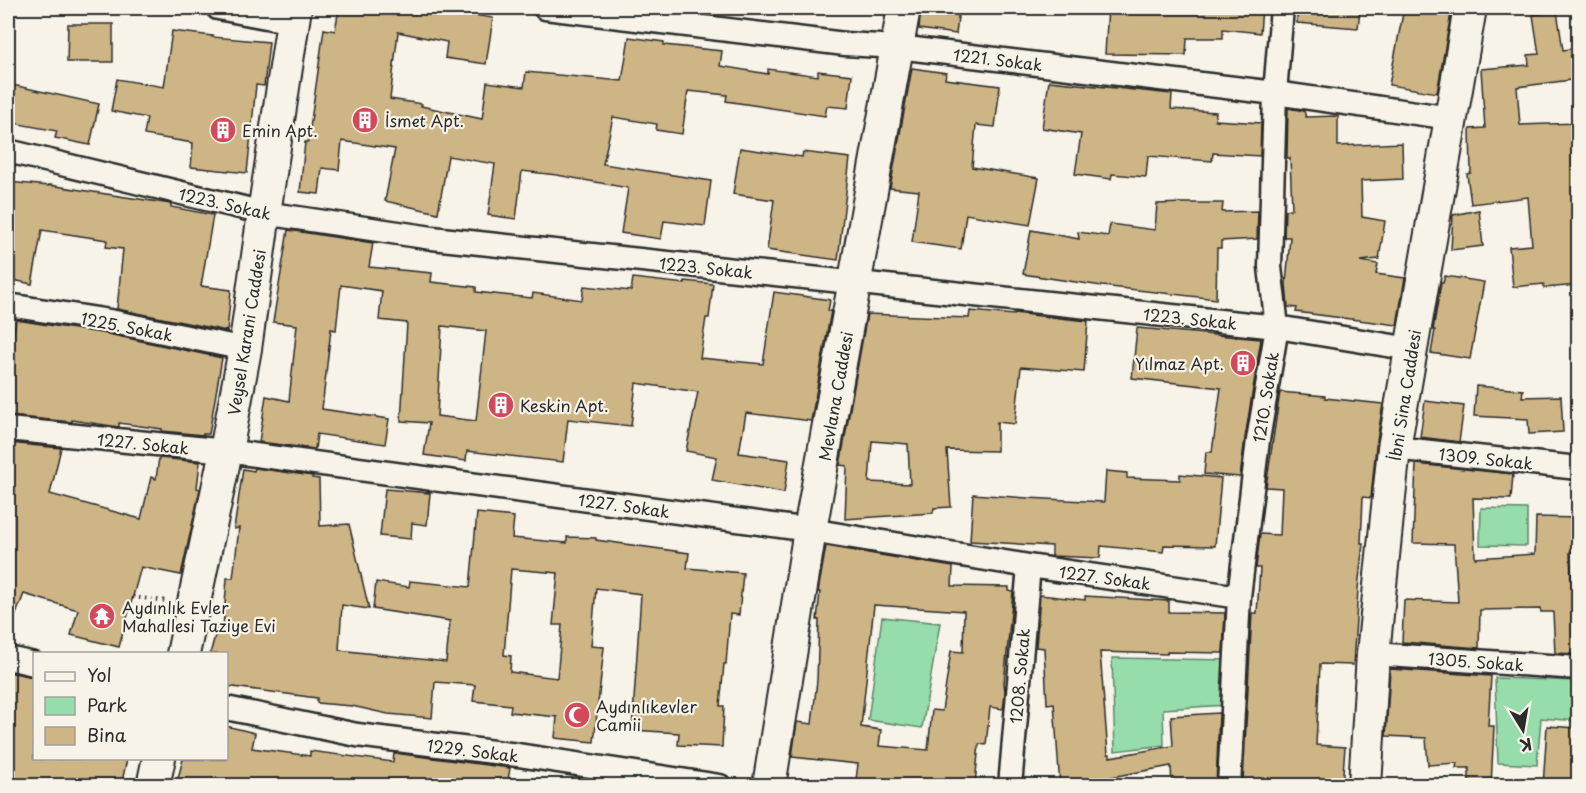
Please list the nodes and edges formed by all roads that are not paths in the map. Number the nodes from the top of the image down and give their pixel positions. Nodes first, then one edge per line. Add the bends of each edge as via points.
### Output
1 (218, 8) edge
2 (545, 8) edge
3 (904, 8) edge
4 (1282, 8) edge
5 (1470, 8) edge
6 (294, 15) edge
7 (898, 47) junction
8 (1275, 93) junction
9 (1451, 118) junction
10 (8, 151) edge
11 (264, 213) junction
12 (856, 282) junction
13 (8, 305) edge
14 (1277, 327) junction
15 (245, 349) junction
16 (1411, 349) junction
17 (8, 429) edge
18 (1394, 448) junction
19 (226, 451) junction
20 (1578, 468) edge
21 (810, 530) junction
22 (1029, 566) junction
23 (1239, 597) junction
24 (183, 652) edge
25 (1373, 654) junction
26 (8, 658) edge
27 (33, 664) edge
28 (1578, 668) edge
29 (228, 708) edge
30 (159, 760) edge
31 (153, 786) edge
32 (720, 786) edge
33 (769, 786) edge
34 (1010, 786) edge
35 (1229, 786) edge
36 (1365, 786) edge

1 - 6 street
2 - 7 street, 1221. Sokak
3 - 7 street, Mevlana Caddesi
4 - 8 street, 1210. Sokak
5 - 9 street, İbni Sina Caddesi
6 - 11 street, Veysel Karani Caddesi
7 - 8 street, 1221. Sokak
7 - 12 street, Mevlana Caddesi
8 - 9 street, 1221. Sokak
8 - 14 street, 1210. Sokak via 1270,267
9 - 16 street, İbni Sina Caddesi
10 - 11 street, 1223. Sokak
11 - 12 street, 1223. Sokak via 432,238
11 - 15 street, Veysel Karani Caddesi
12 - 14 street, 1223. Sokak
12 - 21 street, Mevlana Caddesi
13 - 15 street, 1225. Sokak
14 - 16 street, 1223. Sokak
14 - 23 street, 1210. Sokak via 1258,440
15 - 19 street, Veysel Karani Caddesi
16 - 18 street, İbni Sina Caddesi
17 - 19 street, 1227. Sokak
18 - 20 street, 1309. Sokak
18 - 25 street, İbni Sina Caddesi
19 - 21 street, 1227. Sokak
19 - 24 street, Veysel Karani Caddesi
21 - 22 street, 1227. Sokak
21 - 33 street, Mevlana Caddesi
22 - 23 street, 1227. Sokak
22 - 34 street, 1208. Sokak
23 - 35 street, 1210. Sokak
25 - 28 street, 1305. Sokak
25 - 36 street, İbni Sina Caddesi
26 - 27 street
29 - 32 street, 1229. Sokak via 357,735
30 - 31 street

